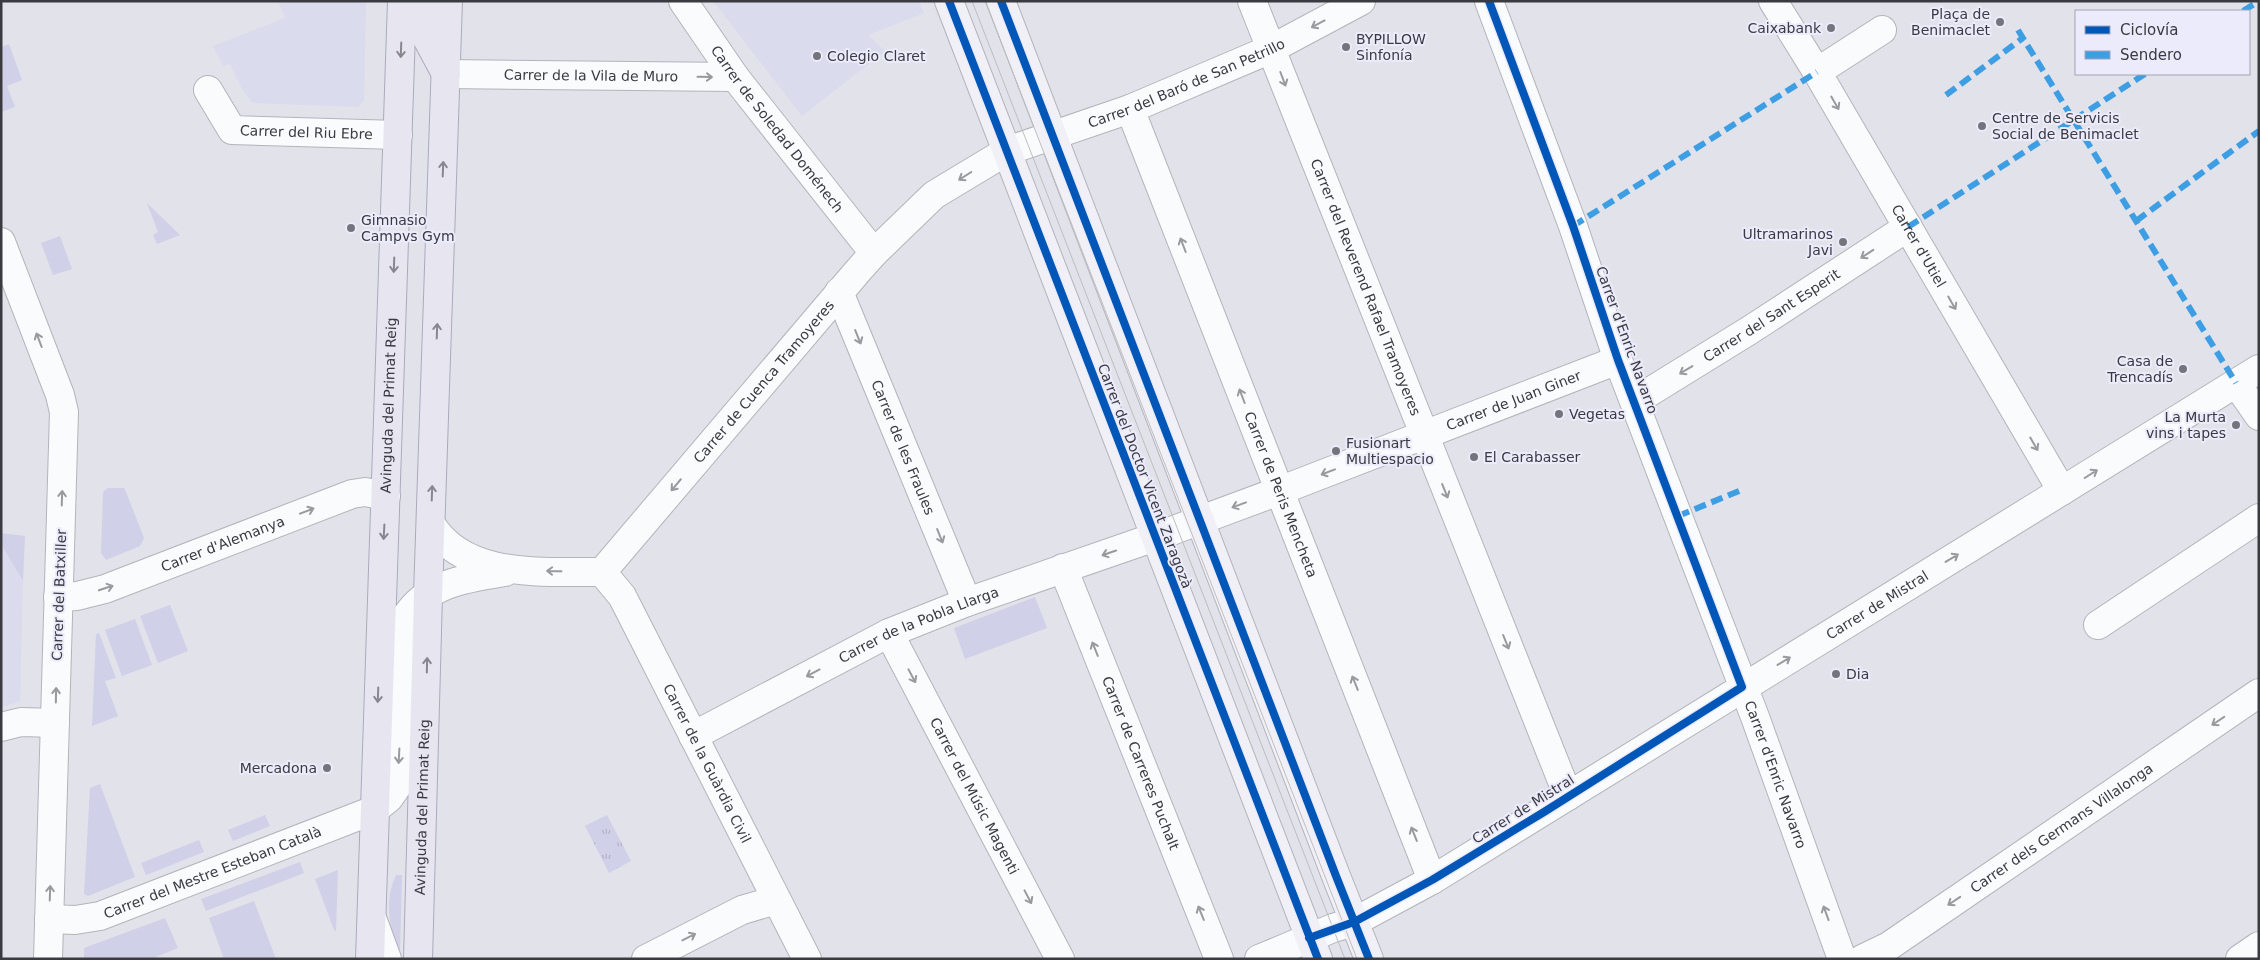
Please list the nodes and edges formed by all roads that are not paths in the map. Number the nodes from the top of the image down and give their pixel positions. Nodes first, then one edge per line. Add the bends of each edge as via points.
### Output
1 (402, 1) edge
2 (423, 1) edge
3 (448, 1) edge
4 (683, 1) edge
5 (949, 1) edge
6 (1001, 1) edge
7 (1252, 1) edge
8 (1361, 1) edge
9 (1489, 1) edge
10 (1773, 1) edge
11 (1882, 30) dead end
12 (1271, 49) junction
13 (1817, 72) junction
14 (446, 74) junction
15 (735, 77) junction
16 (208, 90) dead end
17 (1130, 109) junction
18 (398, 135) junction
19 (1052, 135) junction
20 (1007, 151) junction
21 (1908, 227) junction
22 (1, 242) edge
23 (874, 253) junction
24 (839, 292) junction
25 (1618, 360) junction
26 (2248, 376) edge
27 (1635, 401) junction
28 (2259, 416) edge
29 (1423, 435) junction
30 (1279, 491) junction
31 (2062, 491) junction
32 (386, 496) junction
33 (2259, 518) edge
34 (1200, 520) junction
35 (431, 524) junction
36 (1155, 537) junction
37 (1063, 568) junction
38 (516, 570) junction
39 (602, 572) junction
40 (428, 594) junction
41 (58, 597) junction
42 (967, 602) junction
43 (2098, 625) dead end
44 (889, 633) junction
45 (1742, 687) junction
46 (2259, 693) edge
47 (55, 723) junction
48 (1, 727) edge
49 (693, 736) junction
50 (1568, 796) junction
51 (374, 810) junction
52 (1432, 880) junction
53 (776, 900) junction
54 (372, 918) junction
55 (49, 919) junction
56 (1354, 922) junction
57 (2259, 946) edge
58 (1314, 948) edge
59 (48, 959) edge
60 (370, 959) edge
61 (387, 959) edge
62 (418, 959) edge
63 (646, 959) edge
64 (806, 959) edge
65 (1060, 959) edge
66 (1219, 959) edge
67 (1259, 959) edge
68 (1369, 959) edge
69 (1842, 959) edge
70 (1862, 959) edge
71 (2240, 959) edge

1 -> 18 main road, Avinguda del Primat Reig
2 - 14 main road via 424,33
3 - 14 main road, Avinguda del Primat Reig
4 - 15 street, Carrer de Soledad Doménech
5 - 20 street, Carrer del Doctor Vicent Zaragozà
6 - 19 street
7 - 12 street, Carrer del Reverend Rafael Tramoyeres
8 -> 12 street, Carrer del Baró de San Petrillo
9 - 25 street, Carrer d'Enric Navarro via 1573,226
10 - 13 street, Carrer d'Utiel
11 - 13 street
12 - 17 street, Carrer del Baró de San Petrillo
12 -> 29 street, Carrer del Reverend Rafael Tramoyeres
13 -> 21 street, Carrer d'Utiel
14 -> 15 street, Carrer de la Vila de Muro
35 -> 14 main road, Avinguda del Primat Reig
15 - 23 street, Carrer de Soledad Doménech
16 - 18 street, Carrer del Riu Ebre via 232,130
17 - 19 street, Carrer del Baró de San Petrillo
30 -> 17 street, Carrer de Peris Mencheta
18 -> 32 main road, Avinguda del Primat Reig
19 - 20 street, Carrer del Baró de San Petrillo
19 - 34 street
20 -> 23 street, Carrer de Cuenca Tramoyeres via 934,196
20 - 36 street, Carrer del Doctor Vicent Zaragozà
21 -> 27 street, Carrer del Sant Esperit
21 -> 31 street, Carrer d'Utiel
41 -> 22 street, Carrer del Batxiller via 64,412
23 - 24 street, Carrer de Cuenca Tramoyeres
24 -> 39 street, Carrer de Cuenca Tramoyeres
24 -> 42 street, Carrer de les Fraules
25 - 27 street, Carrer d'Enric Navarro
25 - 29 street, Carrer de Juan Giner
26 - 28 street
31 -> 26 street, Carrer de Mistral
27 - 45 street, Carrer d'Enric Navarro
29 -> 30 street, Carrer de Juan Giner
29 -> 50 street, Carrer del Reverend Rafael Tramoyeres
30 -> 34 street, Carrer de Juan Giner
52 -> 30 street, Carrer de Peris Mencheta
45 -> 31 street, Carrer de Mistral
41 -> 32 street, Carrer d'Alemanya via 105,589 352,494 365,492
32 -> 51 main road, Avinguda del Primat Reig
33 - 43 street
34 - 36 street, Carrer de Juan Giner
34 - 56 street
35 - 38 street via 438,536 461,555
35 - 40 main road, Avinguda del Primat Reig
36 -> 37 street, Carrer de la Pobla Llarga
36 - 58 street, Carrer del Doctor Vicent Zaragozà
37 - 42 street, Carrer de la Pobla Llarga
66 -> 37 street, Carrer de Carreres Puchalt
39 -> 38 street
38 - 40 street via 461,580
39 - 49 street, Carrer de la Guàrdia Civil via 622,596
40 -> 51 street, Avinguda del Primat Reig via 414,604 405,618 398,785 389,798
62 -> 40 main road, Avinguda del Primat Reig
47 -> 41 street, Carrer del Batxiller
42 - 44 street, Carrer de la Pobla Llarga
44 -> 49 street, Carrer de la Pobla Llarga
44 -> 65 street, Carrer del Músic Magenti
45 - 50 street, Carrer de Mistral
69 -> 45 street, Carrer d'Enric Navarro
46 -> 70 street, Carrer dels Germans Villalonga via 1889,946
47 - 48 street via 21,722
55 -> 47 street, Carrer del Batxiller
49 - 53 street, Carrer de la Guàrdia Civil
50 - 52 street, Carrer de Mistral
51 - 54 main road, Avinguda del Primat Reig
51 - 55 street, Carrer del Mestre Esteban Català via 100,916 75,920
52 - 56 street, Carrer de Mistral
63 -> 53 street via 742,910
53 - 64 street, Carrer de la Guàrdia Civil
54 - 60 main road, Avinguda del Primat Reig
54 - 61 street, Avinguda del Primat Reig
55 - 59 street, Carrer del Batxiller
56 - 58 street, Carrer de Mistral
56 - 68 street
57 - 71 street
58 - 67 street, Carrer de Mistral

